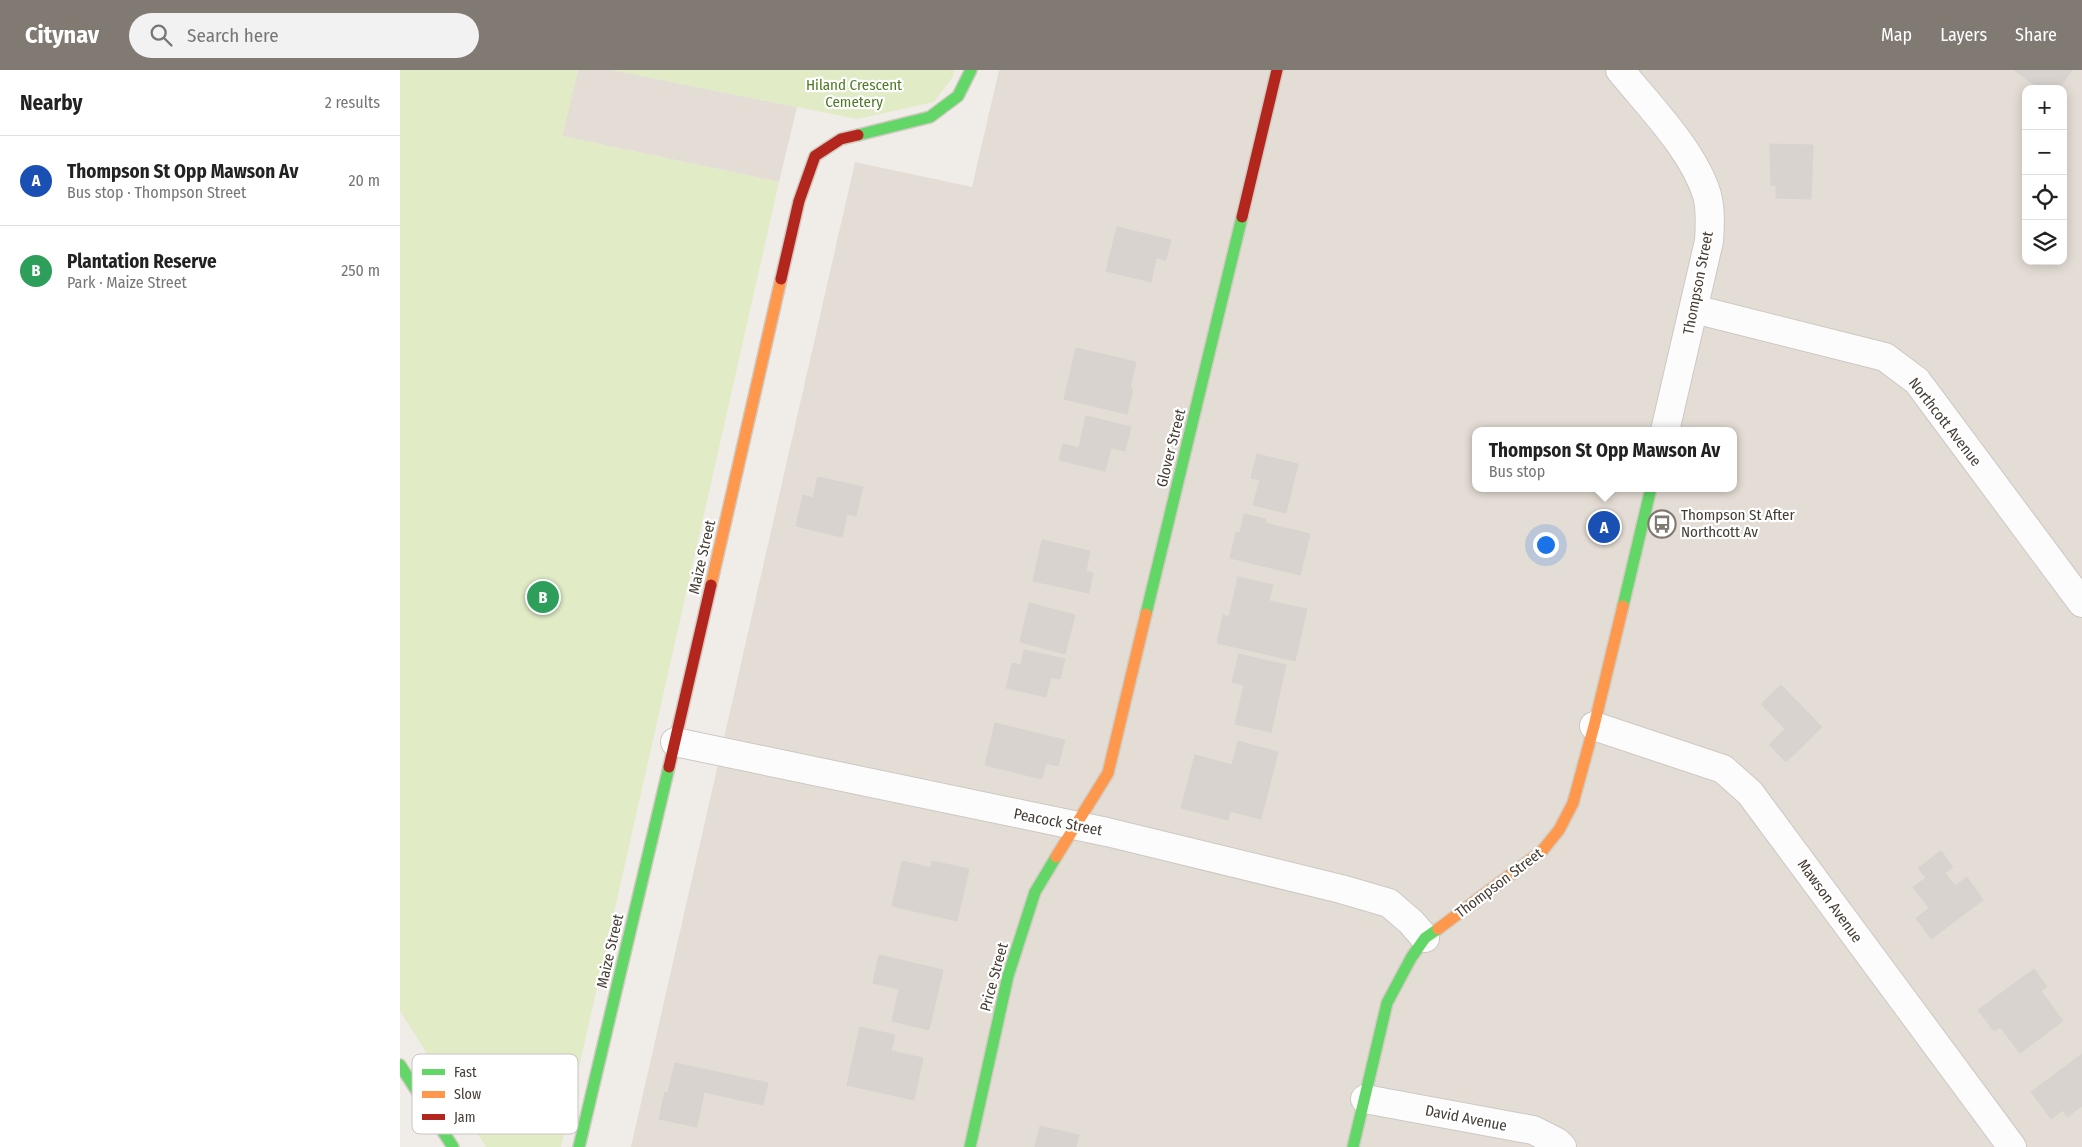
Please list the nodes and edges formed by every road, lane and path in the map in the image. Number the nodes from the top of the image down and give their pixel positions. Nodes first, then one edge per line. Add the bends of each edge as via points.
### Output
1 (972, 70) edge
2 (1277, 70) edge
3 (1620, 70) edge
4 (1694, 309) junction
5 (1666, 427) edge
6 (1650, 492) edge
7 (2082, 603) edge
8 (1594, 726) junction
9 (675, 742) junction
10 (1076, 825) junction
11 (1425, 938) junction
12 (400, 1065) edge
13 (412, 1084) edge
14 (1365, 1099) junction
15 (445, 1134) edge
16 (453, 1147) edge
17 (579, 1147) edge
18 (970, 1147) edge
19 (1353, 1147) edge
20 (1562, 1147) edge
21 (2012, 1147) edge

1 - 9 street, Maize Street via 958,96 930,117 841,139 816,156 799,201
2 - 10 street, Glover Street via 1108,773
3 - 4 street, Thompson Street via 1685,152 1707,197 1709,241
4 - 5 street, Thompson Street
4 - 7 street, Northcott Avenue via 1886,357 1917,381
6 - 8 street, Thompson Street
8 - 11 street, Thompson Street via 1573,803 1559,830 1542,851
8 - 21 street, Mawson Avenue via 1723,769 1750,792
9 - 10 street, Peacock Street
9 - 17 street, Maize Street
10 - 11 street, Peacock Street via 1374,898 1389,903
10 - 18 street, Price Street via 1035,892 1008,976
11 - 14 street, Thompson Street via 1398,979 1387,1003
12 - 13 street
14 - 19 street, Thompson Street
14 - 20 street, David Avenue via 1533,1130
15 - 16 street

